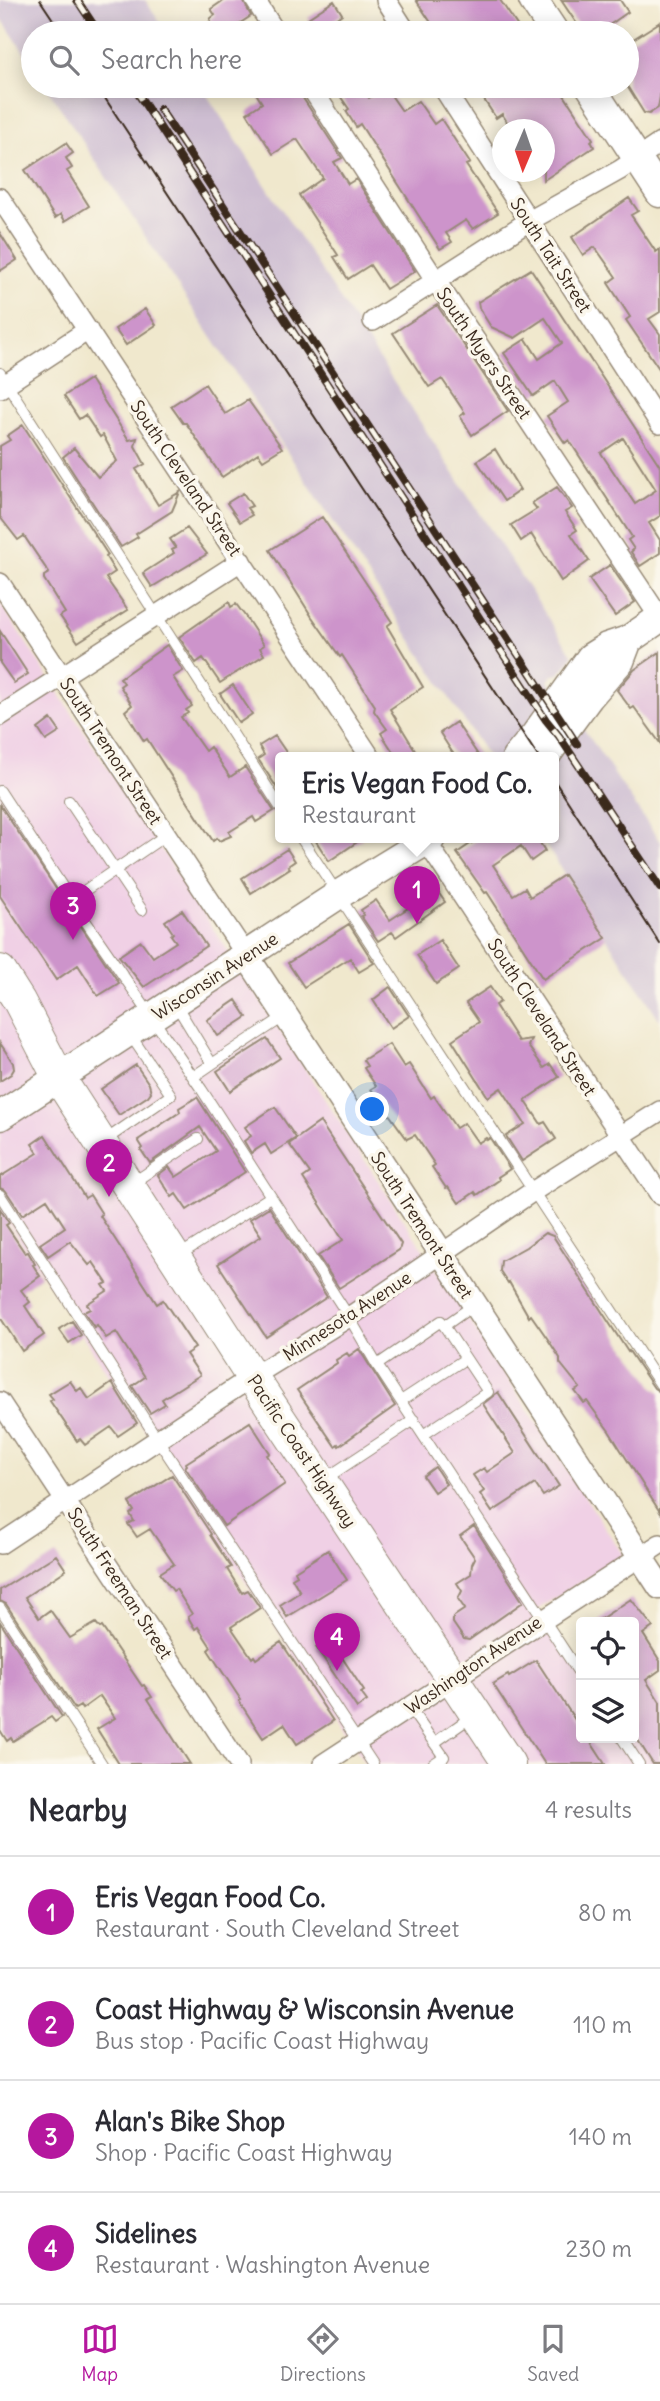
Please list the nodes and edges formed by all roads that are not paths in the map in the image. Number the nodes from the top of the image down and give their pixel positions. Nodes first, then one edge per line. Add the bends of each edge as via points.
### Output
1 (255, 0) edge
2 (386, 0) edge
3 (533, 0) edge
4 (268, 21) edge
5 (399, 21) edge
6 (547, 21) edge
7 (318, 98) edge
8 (450, 98) edge
9 (601, 98) edge
10 (649, 151) edge
11 (660, 193) edge
12 (0, 198) edge
13 (529, 221) junction
14 (436, 281) junction
15 (373, 321) dead end
16 (88, 330) junction
17 (2, 382) edge
18 (660, 424) edge
19 (241, 561) junction
20 (0, 583) edge
21 (156, 616) junction
22 (660, 618) edge
23 (628, 640) junction
24 (62, 676) junction
25 (2, 711) edge
26 (367, 752) edge
27 (521, 752) edge
28 (548, 752) edge
29 (0, 792) edge
30 (275, 798) edge
31 (69, 801) dead end
32 (166, 835) junction
33 (304, 843) edge
34 (421, 843) edge
35 (430, 843) edge
36 (115, 870) junction
37 (338, 895) junction
38 (71, 900) junction
39 (142, 910) dead end
40 (246, 955) junction
41 (0, 971) edge
42 (163, 1010) junction
43 (285, 1016) junction
44 (128, 1032) junction
45 (212, 1064) junction
46 (193, 1077) junction
47 (59, 1078) junction
48 (660, 1111) edge
49 (0, 1116) edge
50 (620, 1135) junction
51 (198, 1139) dead end
52 (99, 1140) junction
53 (129, 1186) junction
54 (532, 1192) junction
55 (0, 1195) edge
56 (660, 1195) edge
57 (270, 1197) junction
58 (441, 1254) junction
59 (175, 1258) junction
60 (474, 1305) junction
61 (349, 1317) junction
62 (444, 1326) junction
63 (465, 1359) junction
64 (377, 1365) junction
65 (253, 1377) junction
66 (660, 1384) edge
67 (401, 1401) junction
68 (0, 1402) edge
69 (414, 1420) junction
70 (424, 1435) junction
71 (158, 1440) junction
72 (321, 1481) junction
73 (66, 1501) junction
74 (0, 1544) edge
75 (650, 1550) edge
76 (660, 1587) edge
77 (0, 1608) edge
78 (544, 1618) junction
79 (576, 1668) edge
80 (453, 1678) junction
81 (409, 1707) junction
82 (475, 1713) junction
83 (358, 1741) junction
84 (434, 1743) junction
85 (625, 1743) edge
86 (102, 1764) edge
87 (239, 1764) edge
88 (323, 1764) edge
89 (373, 1764) edge
90 (433, 1764) edge
91 (509, 1764) edge
92 (639, 1764) edge

1 - 4 street
2 - 5 street
3 - 6 main road
7 - 14 street, South Myers Street
8 - 13 street, South Tait Street
9 - 10 main road
10 - 11 main road
10 - 13 street
12 - 16 street, South Cleveland Street
13 - 14 street
13 - 18 street, South Tait Street
14 - 15 street
14 - 22 street, South Myers Street
16 - 17 street
16 - 19 street, South Cleveland Street
17 - 21 lane
19 - 21 street
19 - 26 street, South Cleveland Street
20 - 24 street, South Tremont Street
21 - 24 street
21 - 30 lane
22 - 23 main road
23 - 27 main road via 591,657
23 - 28 main road via 620,661
24 - 25 street
24 - 32 street, South Tremont Street
29 - 38 lane
31 - 36 lane
32 - 36 lane
32 - 40 street, South Tremont Street
33 - 37 lane
34 - 37 main road, Wisconsin Avenue
35 - 50 street, South Cleveland Street
36 - 38 lane
36 - 39 lane
37 - 40 main road, Wisconsin Avenue
37 - 54 lane
38 - 42 lane
40 - 42 main road, Wisconsin Avenue
40 - 43 street, South Tremont Street
41 - 47 main road
42 - 44 main road, Wisconsin Avenue
42 - 45 lane
42 - 46 lane
43 - 45 lane
43 - 58 street, South Tremont Street
44 - 47 main road, Wisconsin Avenue
44 - 52 lane via 171,1095
45 - 46 lane
46 - 57 lane
47 - 49 main road, Wisconsin Avenue
47 - 52 main road, Pacific Coast Highway
48 - 50 street, Minnesota Avenue
50 - 54 street, Minnesota Avenue
50 - 56 street, South Cleveland Street
51 - 53 lane
52 - 53 main road, Pacific Coast Highway
53 - 59 main road, Pacific Coast Highway
54 - 58 street, Minnesota Avenue
54 - 66 lane
55 - 71 lane
57 - 59 lane
57 - 61 lane
58 - 60 street, South Tremont Street
58 - 61 street, Minnesota Avenue
59 - 65 main road, Pacific Coast Highway
60 - 62 lane
60 - 75 street, South Tremont Street
61 - 64 lane
61 - 65 street, Minnesota Avenue
62 - 63 lane
62 - 64 lane via 441,1321
63 - 67 lane
63 - 70 lane via 488,1392
64 - 67 lane
65 - 71 street, Minnesota Avenue
65 - 72 main road, Pacific Coast Highway
67 - 69 lane
68 - 73 street, South Freeman Street
69 - 70 lane
69 - 72 lane
70 - 78 lane
71 - 73 street, Minnesota Avenue
71 - 83 lane
72 - 80 main road, Pacific Coast Highway
73 - 74 street, Minnesota Avenue
73 - 87 street, South Freeman Street
75 - 76 street, South Tremont Street
75 - 78 street, Washington Avenue
77 - 86 lane
78 - 79 lane
78 - 80 street, Washington Avenue
80 - 81 street, Washington Avenue
80 - 82 main road, Pacific Coast Highway
81 - 83 street, Washington Avenue
81 - 84 lane
82 - 84 lane
82 - 91 main road, Pacific Coast Highway
83 - 88 street, Washington Avenue
83 - 89 lane
84 - 90 lane via 444,1757
85 - 92 lane

